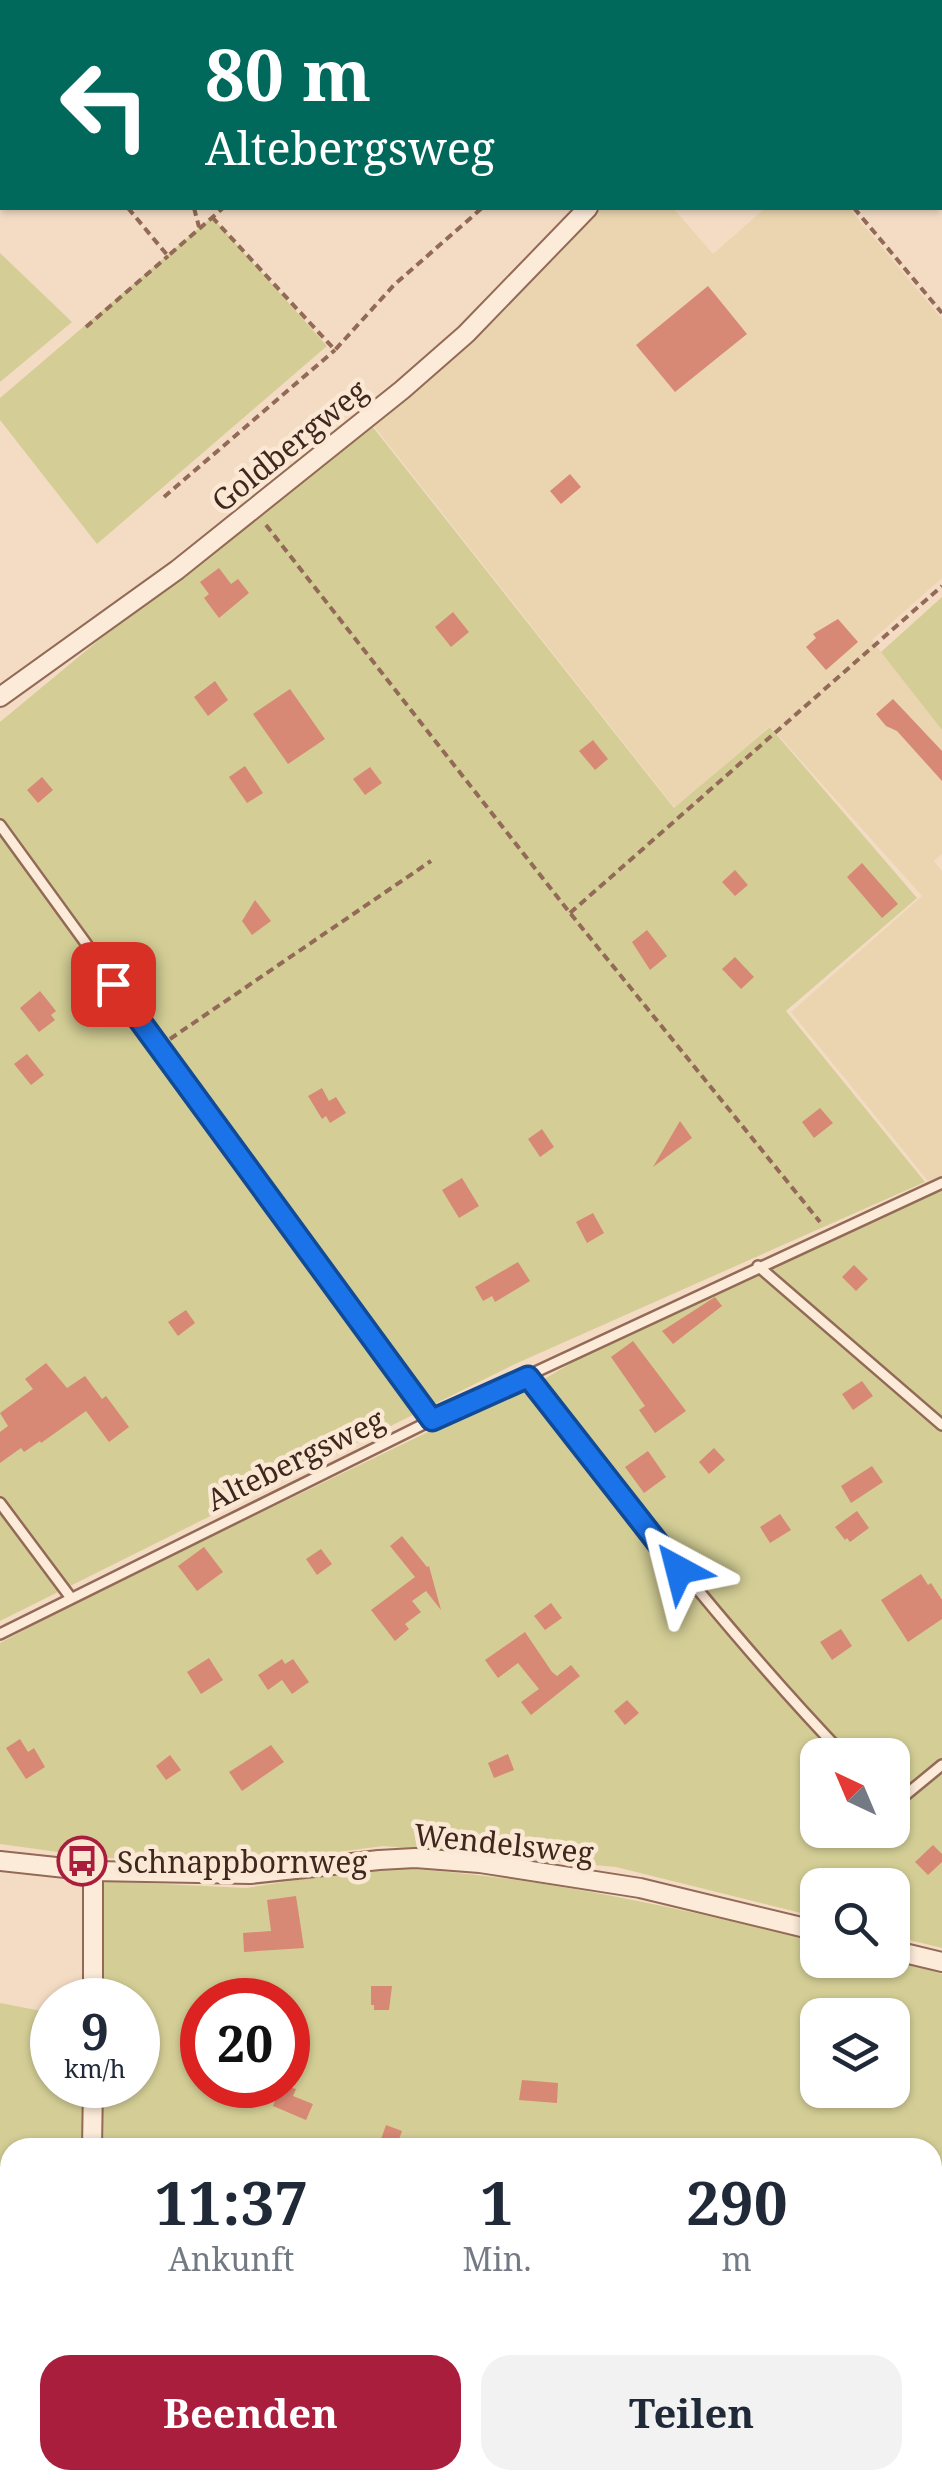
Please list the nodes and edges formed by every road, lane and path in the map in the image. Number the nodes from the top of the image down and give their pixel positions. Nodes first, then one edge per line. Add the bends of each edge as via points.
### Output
1 (130, 210) edge
2 (195, 210) edge
3 (221, 210) edge
4 (480, 210) edge
5 (586, 210) edge
6 (856, 210) edge
7 (212, 217) junction
8 (200, 228) junction
9 (168, 256) junction
10 (942, 313) edge
11 (86, 326) dead end
12 (335, 350) junction
13 (164, 497) dead end
14 (254, 509) junction
15 (942, 586) edge
16 (0, 697) edge
17 (0, 825) edge
18 (431, 861) dead end
19 (570, 913) junction
20 (158, 1047) junction
21 (942, 1183) edge
22 (829, 1233) junction
23 (758, 1266) junction
24 (528, 1377) junction
25 (432, 1420) junction
26 (942, 1425) edge
27 (0, 1503) edge
28 (71, 1598) junction
29 (0, 1634) edge
30 (828, 1738) edge
31 (942, 1765) edge
32 (910, 1791) edge
33 (0, 1860) edge
34 (94, 1870) junction
35 (800, 1927) edge
36 (910, 1954) edge
37 (942, 1962) edge
38 (93, 1978) edge
39 (93, 2108) edge
40 (92, 2138) edge

1 - 9 path
2 - 8 path
3 - 7 path
4 - 12 path via 394,285
5 - 14 street, Goldbergweg via 466,334
6 - 10 path
7 - 8 path
7 - 12 path
8 - 9 path
9 - 11 path
12 - 13 path
14 - 16 street, Goldbergweg
14 - 19 path
15 - 19 path
17 - 20 lane
18 - 20 path
19 - 22 path
20 - 25 lane
21 - 22 lane, Altebergsweg
22 - 23 lane, Altebergsweg
23 - 24 lane, Altebergsweg
23 - 26 lane
24 - 25 lane, Altebergsweg
24 - 30 lane via 679,1570
25 - 28 lane, Altebergsweg
27 - 28 lane
28 - 29 lane, Altebergsweg
31 - 32 lane
33 - 34 street, Wendelsweg
34 - 35 street, Wendelsweg via 250,1874 416,1858 480,1863 640,1888
34 - 38 street
36 - 37 street
39 - 40 street

